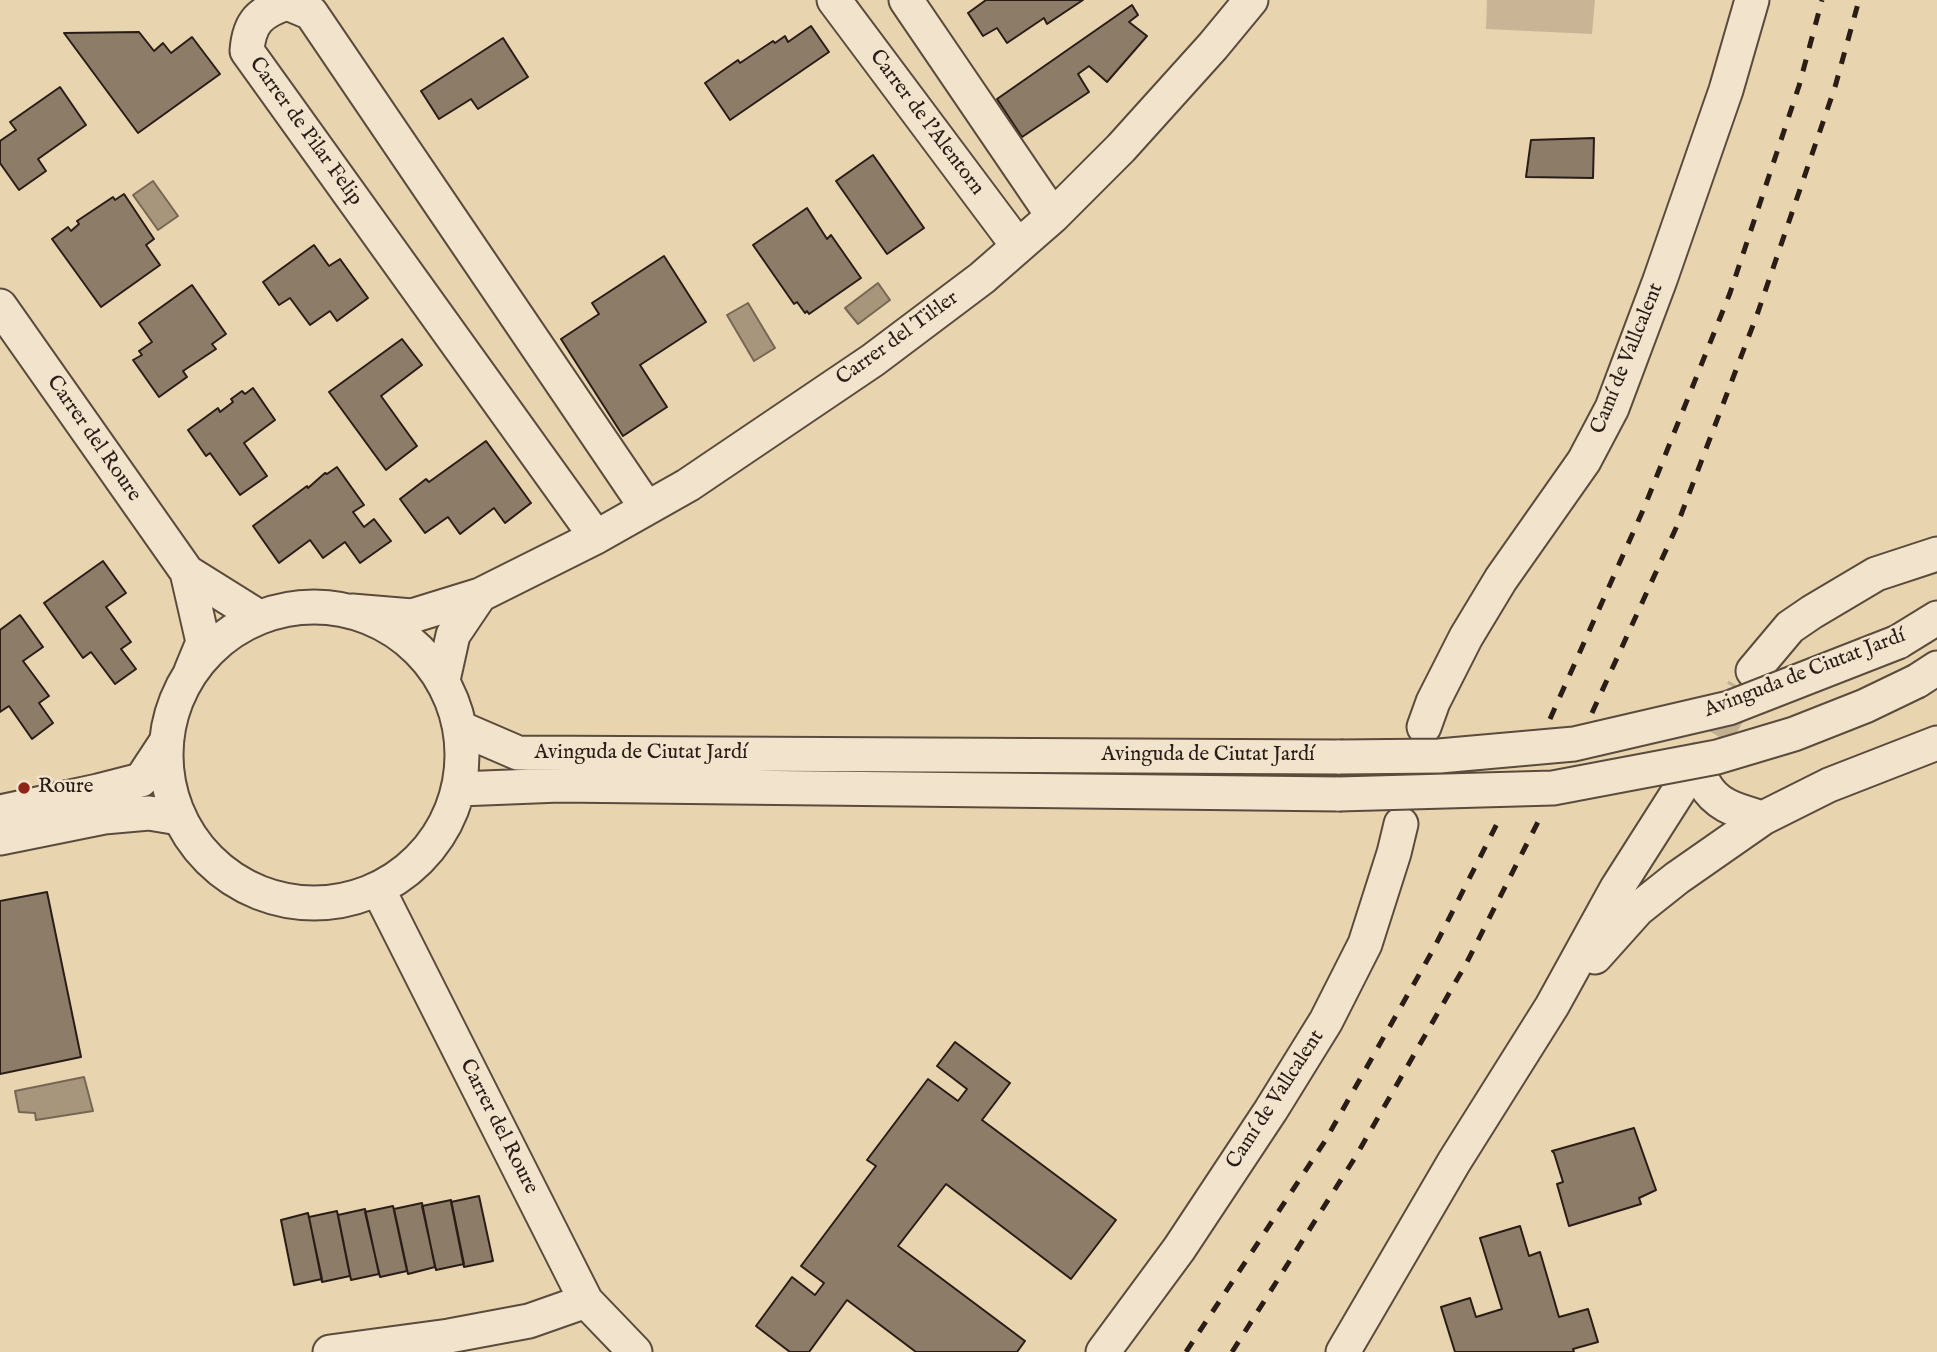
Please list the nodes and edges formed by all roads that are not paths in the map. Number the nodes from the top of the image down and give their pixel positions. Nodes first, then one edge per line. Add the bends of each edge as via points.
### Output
1 (834, 0) edge
2 (906, 0) edge
3 (1251, 0) edge
4 (1752, 0) edge
5 (1053, 216) junction
6 (1018, 246) junction
7 (0, 306) edge
8 (646, 507) junction
9 (596, 537) junction
10 (1937, 554) edge
11 (187, 572) junction
12 (480, 595) junction
13 (352, 611) junction
14 (259, 617) junction
15 (1937, 618) edge
16 (1753, 671) tunnel mouth
17 (190, 672) junction
18 (1927, 674) edge
19 (443, 680) junction
20 (1424, 727) dead end
21 (460, 728) junction
22 (166, 742) junction
23 (1937, 743) edge
24 (459, 789) junction
25 (0, 812) edge
26 (178, 818) junction
27 (1763, 818) junction
28 (1401, 824) dead end
29 (0, 838) edge
30 (378, 889) junction
31 (1552, 1006) junction
32 (586, 1301) junction
33 (330, 1352) edge
34 (635, 1352) edge
35 (1104, 1352) edge
36 (1343, 1352) edge

1 - 6 street, Carrer de l'Alentorn
2 - 5 street
3 - 5 street, Carrer del Til·ler via 1121,148
4 - 20 street, Camí de Vallcalent via 1726,90 1612,408 1584,461 1466,637
5 - 6 street, Carrer del Til·ler
6 - 8 street, Carrer del Til·ler via 873,360 688,485
7 - 11 street, Carrer del Roure
8 - 9 street, Carrer del Til·ler
8 - 9 street, Carrer de Pilar Felip via 311,13 288,3 272,8 255,20 247,51
9 - 12 street, Carrer del Til·ler
10 - 16 street via 1876,574 1812,611 1790,627
11 - 14 street, Carrer del Roure
11 - 17 street, Carrer del Roure via 203,642
12 - 13 street, Carrer del Til·ler via 412,616
12 - 19 street, Carrer del Til·ler via 453,635
13 - 14 street via 305,606
13 - 19 street via 388,625 419,649
14 - 17 street via 221,639
15 - 21 street, Avinguda de Ciutat Jardí, bridge via 1898,642 1729,708 1574,744 1439,756 518,753
17 - 22 street via 173,706
18 - 24 street, Avinguda de Ciutat Jardí, bridge via 1794,734 1717,757 1553,788 1339,794 560,785
19 - 21 street
21 - 24 street
22 - 25 street via 141,780
22 - 26 street via 167,781
23 - 27 street via 1829,785
24 - 30 street via 443,830 415,864
26 - 29 street via 149,813 104,817
26 - 30 street via 204,857 242,886 286,902 333,903
27 - 31 street via 1638,909
27 - 31 street via 1737,811 1692,786 1617,888
28 - 35 street, Camí de Vallcalent via 1365,944 1326,1021 1179,1249
30 - 32 street, Carrer del Roure
31 - 36 street
32 - 33 street via 529,1321
32 - 34 street, Carrer del Roure

